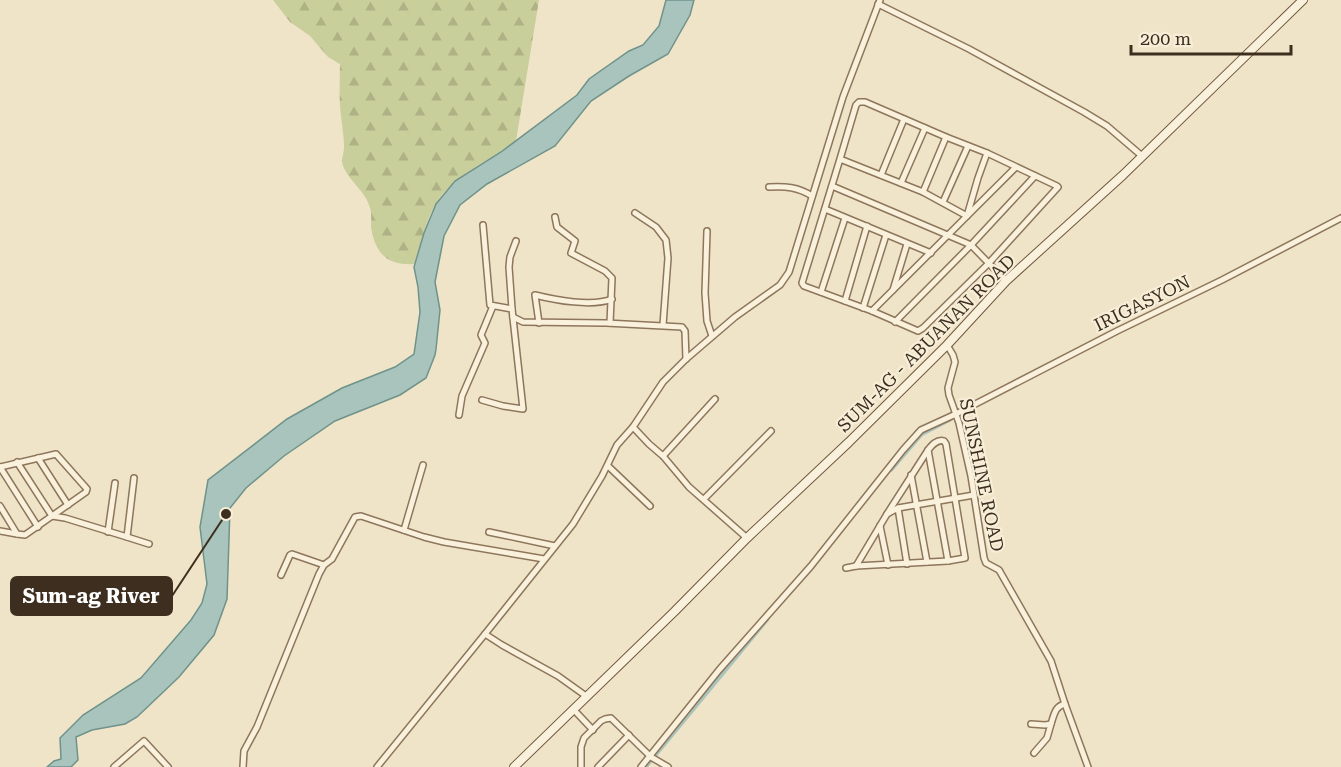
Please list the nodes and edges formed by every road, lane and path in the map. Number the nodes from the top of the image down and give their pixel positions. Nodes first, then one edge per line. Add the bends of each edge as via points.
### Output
1 (1303, 0) edge
2 (879, 2) edge
3 (904, 119) junction
4 (926, 128) junction
5 (946, 138) junction
6 (968, 146) junction
7 (987, 153) junction
8 (1142, 156) junction
9 (840, 159) junction
10 (1016, 167) junction
11 (881, 175) junction
12 (1035, 176) junction
13 (901, 183) junction
14 (832, 186) junction
15 (769, 187) dead end
16 (923, 192) junction
17 (812, 196) junction
18 (944, 202) junction
19 (825, 209) junction
20 (634, 213) dead end
21 (967, 216) junction
22 (555, 217) dead end
23 (845, 218) junction
24 (1341, 218) edge
25 (483, 225) dead end
26 (867, 226) junction
27 (707, 231) dead end
28 (886, 235) junction
29 (949, 235) junction
30 (516, 241) dead end
31 (907, 244) junction
32 (972, 245) junction
33 (931, 253) junction
34 (989, 263) junction
35 (1006, 281) junction
36 (892, 291) junction
37 (821, 292) junction
38 (612, 299) junction
39 (845, 301) junction
40 (493, 306) junction
41 (863, 308) junction
42 (512, 309) junction
43 (872, 311) junction
44 (513, 317) junction
45 (895, 322) junction
46 (539, 323) junction
47 (610, 323) junction
48 (663, 325) junction
49 (712, 336) junction
50 (947, 345) junction
51 (686, 359) junction
52 (715, 399) dead end
53 (482, 400) dead end
54 (956, 414) junction
55 (459, 415) dead end
56 (633, 428) junction
57 (771, 431) dead end
58 (928, 450) junction
59 (663, 456) junction
60 (38, 458) junction
61 (17, 462) junction
62 (423, 465) dead end
63 (608, 466) junction
64 (0, 467) edge
65 (911, 475) junction
66 (134, 478) dead end
67 (115, 483) dead end
68 (974, 495) junction
69 (955, 498) junction
70 (704, 499) junction
71 (936, 502) junction
72 (917, 504) junction
73 (68, 505) junction
74 (0, 506) edge
75 (650, 506) dead end
76 (898, 508) junction
77 (887, 514) junction
78 (52, 516) junction
79 (880, 526) junction
80 (38, 527) junction
81 (404, 530) junction
82 (0, 531) edge
83 (108, 532) junction
84 (489, 532) dead end
85 (17, 534) junction
86 (127, 537) junction
87 (747, 538) junction
88 (149, 544) dead end
89 (555, 546) junction
90 (544, 559) junction
91 (948, 561) junction
92 (927, 562) junction
93 (907, 564) junction
94 (324, 565) junction
95 (888, 565) junction
96 (856, 566) junction
97 (846, 568) dead end
98 (281, 575) dead end
99 (485, 634) junction
100 (586, 696) junction
101 (1065, 704) junction
102 (573, 709) junction
103 (1031, 724) dead end
104 (1051, 724) junction
105 (593, 730) junction
106 (629, 735) junction
107 (1034, 753) dead end
108 (652, 757) junction
109 (114, 767) edge
110 (168, 767) edge
111 (243, 767) edge
112 (377, 767) edge
113 (514, 767) edge
114 (581, 767) edge
115 (598, 767) edge
116 (641, 767) edge
117 (668, 767) edge
118 (1088, 767) edge

1 - 8 main road, SUM-AG - ABUANAN ROAD
2 - 8 street via 1084,112
2 - 17 street
3 - 4 street
3 - 9 street via 859,102
3 - 11 street
4 - 5 street
4 - 13 street
5 - 6 street
5 - 16 street
6 - 7 street
6 - 18 street
7 - 10 street
7 - 21 street
8 - 35 main road, SUM-AG - ABUANAN ROAD
9 - 11 street
9 - 14 street
10 - 12 street
10 - 21 street
11 - 13 street
12 - 32 street
12 - 34 street via 1058,188
13 - 16 street
14 - 19 street
14 - 29 street
15 - 17 street via 792,188
16 - 18 street
17 - 49 street via 789,272 780,285
18 - 21 street
19 - 23 street
19 - 37 street via 802,283
20 - 48 street via 656,227 666,240
21 - 29 street
22 - 38 street via 557,227 575,241 571,253 611,276
23 - 26 street
23 - 37 street
24 - 54 street, IRIGASYON
25 - 40 street
26 - 28 street
26 - 39 street
27 - 49 street via 705,293
28 - 31 street
28 - 41 street
29 - 32 street
29 - 33 street
30 - 42 street via 509,261
31 - 33 street
31 - 36 street
32 - 34 street
32 - 45 street
33 - 36 street
34 - 35 street
34 - 45 street via 923,328 918,331
35 - 50 main road, SUM-AG - ABUANAN ROAD
36 - 43 street
37 - 39 street
38 - 46 street via 561,302 535,295
38 - 47 street
39 - 41 street
40 - 42 street
40 - 55 street via 481,335 485,343 462,396
41 - 43 street
42 - 44 street
43 - 45 street
44 - 46 street
44 - 53 street via 523,409
46 - 47 street
47 - 48 street
48 - 51 street via 684,328
49 - 51 street
50 - 54 street, SUNSHINE ROAD via 955,362 948,388
50 - 87 main road, SUM-AG - ABUANAN ROAD
51 - 56 street via 663,382
52 - 59 street
54 - 68 street, SUNSHINE ROAD
54 - 108 street, IRIGASYON via 921,430 903,450 811,566 719,670
56 - 59 street
56 - 63 street via 617,445
57 - 70 street
58 - 65 street
58 - 69 street via 940,440 946,444
58 - 71 street
59 - 70 street
60 - 61 street
60 - 73 street
60 - 73 street via 58,455 87,489
61 - 64 street
61 - 78 street
62 - 81 street
63 - 75 street
63 - 89 street
64 - 80 street
65 - 72 street
65 - 77 street
66 - 86 street
67 - 83 street
68 - 69 street
68 - 101 street, SUNSHINE ROAD via 984,558 999,570 1052,661
69 - 71 street
69 - 91 street via 966,556
70 - 87 street
71 - 72 street
71 - 91 street
72 - 76 street
72 - 92 street
73 - 78 street
74 - 85 street
76 - 77 street
76 - 93 street
77 - 79 street
78 - 80 street
78 - 83 street
79 - 95 street
79 - 96 street
80 - 85 street via 25,535
81 - 90 street via 444,542
81 - 94 street via 358,516 332,559
82 - 85 street
83 - 86 street
84 - 89 street
86 - 88 street
87 - 100 main road, SUM-AG - ABUANAN ROAD
89 - 90 street
90 - 99 street
91 - 92 street
92 - 93 street
93 - 95 street
94 - 98 street via 292,554
94 - 111 street via 244,751
95 - 96 street
96 - 97 street
99 - 100 street
99 - 112 street
100 - 102 main road, SUM-AG - ABUANAN ROAD
101 - 104 street via 1056,708
101 - 118 street, SUNSHINE ROAD
102 - 105 street
102 - 113 main road, SUM-AG - ABUANAN ROAD
103 - 104 street
104 - 107 street via 1047,738
105 - 106 street via 605,718 611,718
105 - 114 street via 581,747
106 - 108 street
106 - 115 street
108 - 116 street, IRIGASYON
108 - 117 street
109 - 110 street via 144,741

